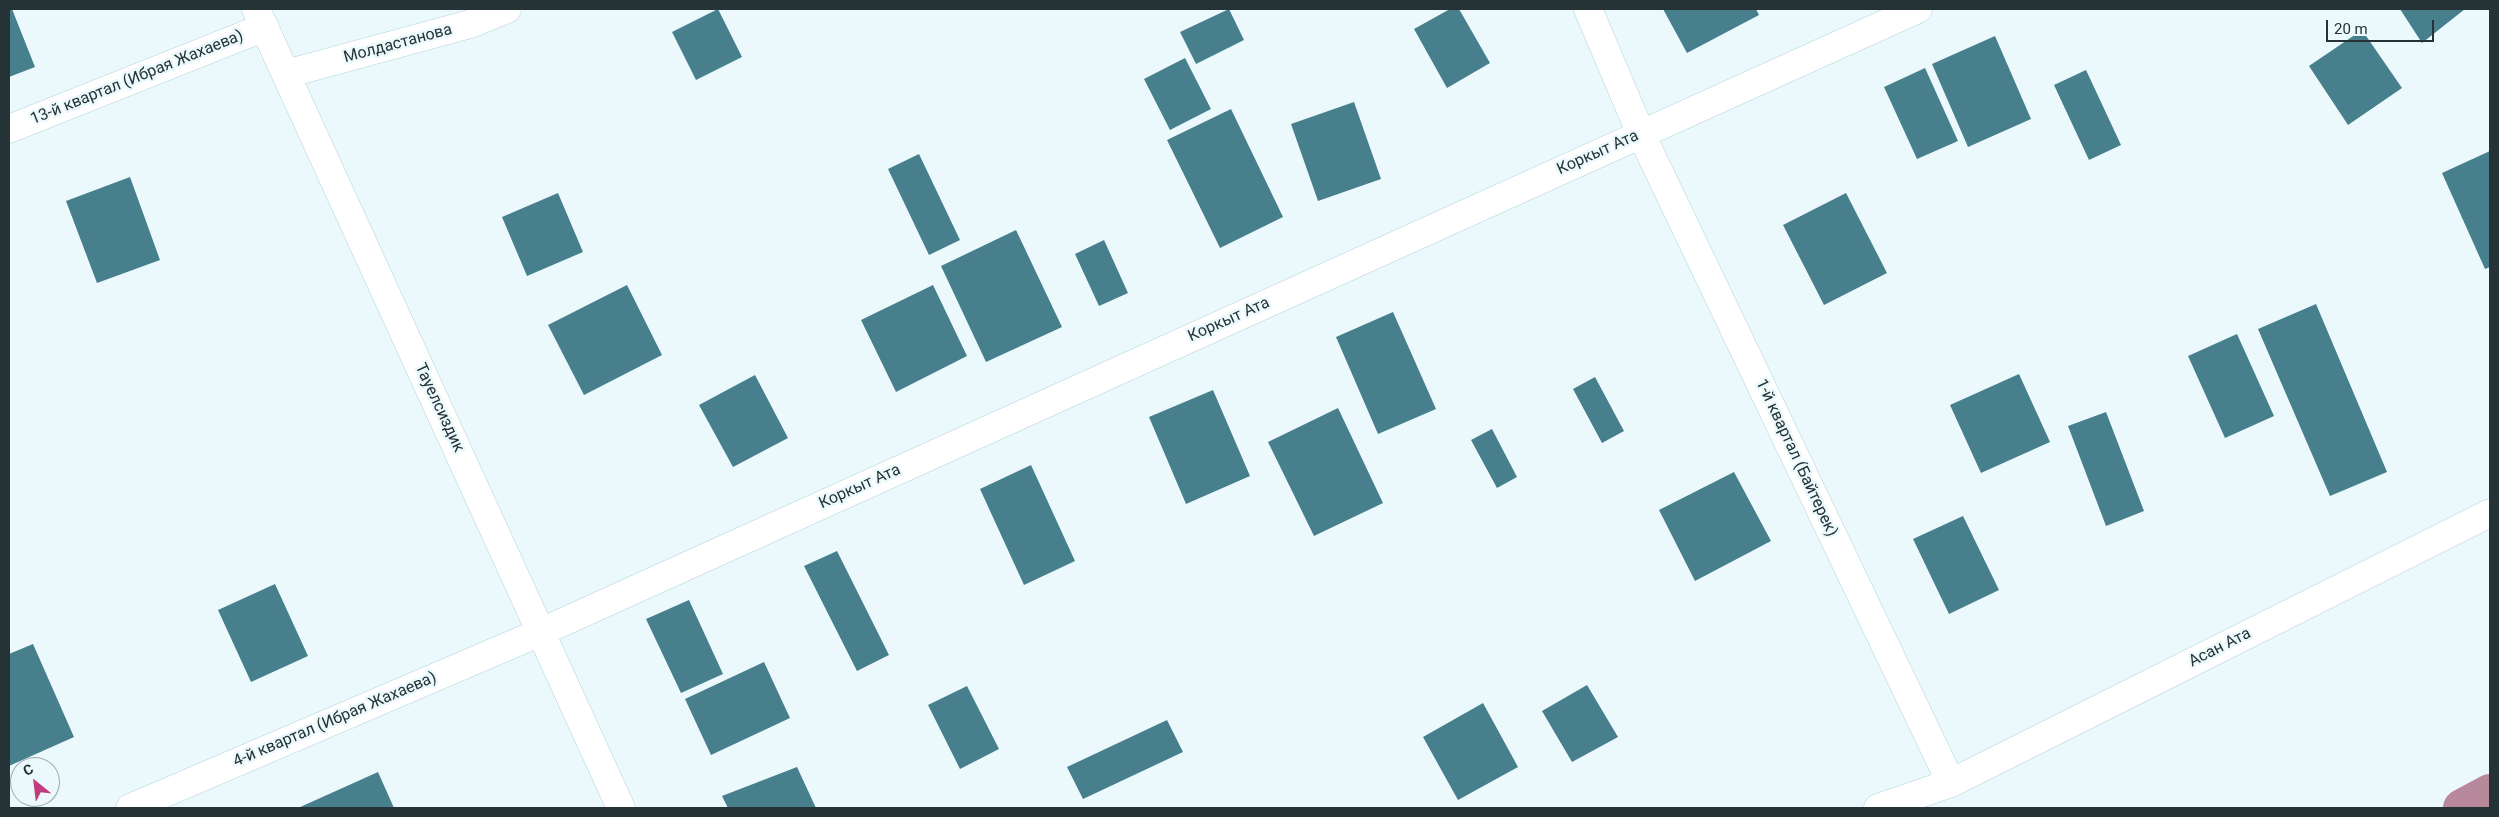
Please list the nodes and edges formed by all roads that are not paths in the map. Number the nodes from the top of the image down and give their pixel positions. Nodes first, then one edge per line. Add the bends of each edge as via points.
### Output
1 (507, 9) edge
2 (1588, 9) edge
3 (1918, 9) edge
4 (260, 18) edge
5 (286, 74) junction
6 (9, 129) edge
7 (1642, 134) junction
8 (2490, 513) edge
9 (541, 632) junction
10 (1950, 783) junction
11 (130, 808) edge
12 (621, 808) edge
13 (1878, 808) edge

1 - 5 street, Молдастанова via 470,24
2 - 7 street, 1-й квартал (Байтерек)
3 - 7 street, Коркыт Ата
4 - 5 street, Тауелсиздик
4 - 6 street, 13-й квартал (Ибрая Жахаева)
5 - 9 street, Тауелсиздик
7 - 9 street, Коркыт Ата
7 - 10 street, 1-й квартал (Байтерек)
8 - 10 street, Асан Ата
9 - 11 street, 4-й квартал (Ибрая Жахаева)
9 - 12 street, Тауелсиздик
10 - 13 street, Асан Ата

